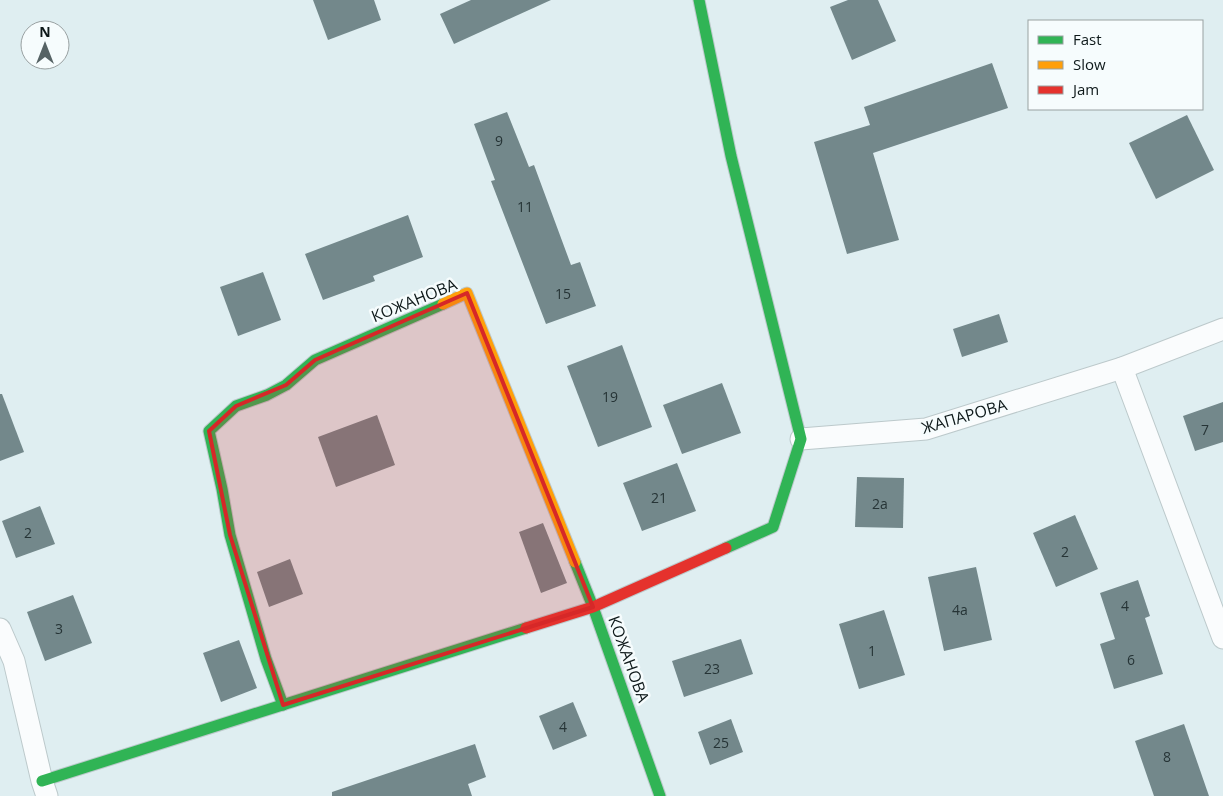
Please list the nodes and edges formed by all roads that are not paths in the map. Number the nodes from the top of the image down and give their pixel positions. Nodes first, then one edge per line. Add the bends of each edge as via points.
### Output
1 (699, 0) edge
2 (1223, 330) edge
3 (1122, 368) junction
4 (801, 439) junction
5 (593, 607) junction
6 (0, 629) edge
7 (1223, 638) edge
8 (283, 705) junction
9 (44, 789) edge
10 (660, 796) edge

1 - 4 street via 731,156
2 - 3 street, ЖАПАРОВА
3 - 4 street, ЖАПАРОВА via 926,429
3 - 7 street
4 - 5 street via 773,526
5 - 8 street
5 - 8 street, КОЖАНОВА via 467,293 315,360 286,385 236,406 209,431 230,536
5 - 10 street, КОЖАНОВА
6 - 9 street via 14,661
8 - 9 street

